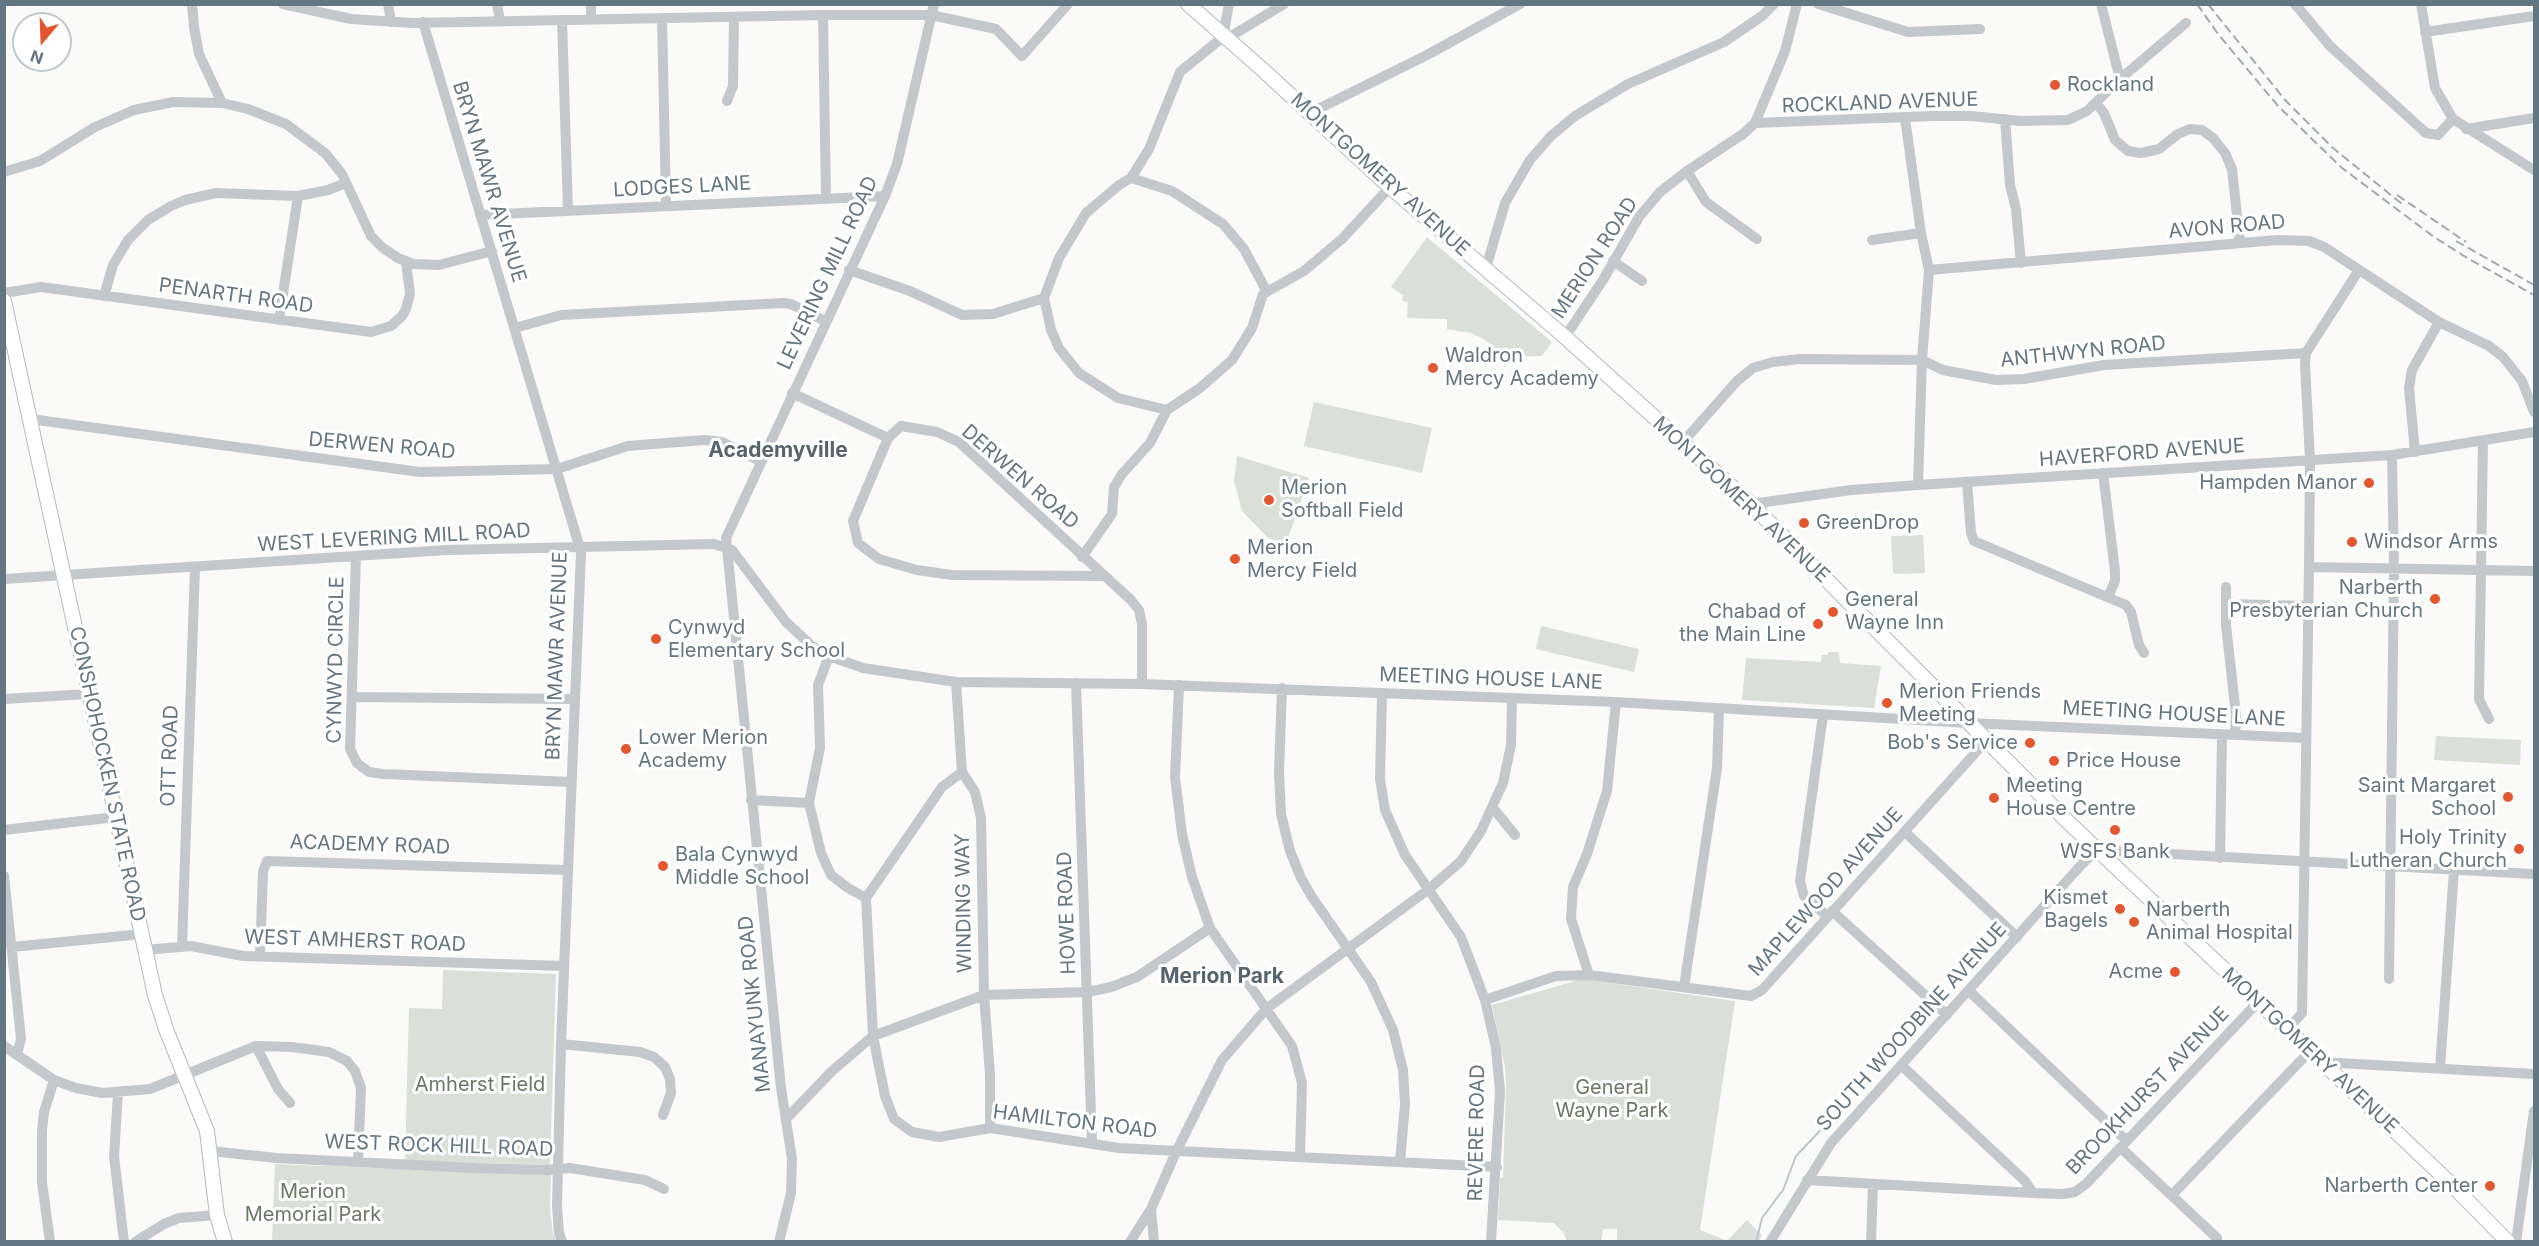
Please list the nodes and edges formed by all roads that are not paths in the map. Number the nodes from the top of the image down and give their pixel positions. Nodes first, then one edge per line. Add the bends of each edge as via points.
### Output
1 (192, 4) edge
2 (284, 4) edge
3 (388, 4) edge
4 (496, 4) edge
5 (591, 4) edge
6 (1068, 4) edge
7 (1188, 4) edge
8 (1229, 4) edge
9 (1284, 4) edge
10 (1520, 4) edge
11 (1774, 4) edge
12 (1797, 4) edge
13 (1818, 4) edge
14 (2101, 4) edge
15 (2295, 4) edge
16 (2421, 4) edge
17 (932, 10) edge
18 (823, 15) junction
19 (2535, 16) edge
20 (734, 17) junction
21 (662, 18) junction
22 (591, 19) junction
23 (562, 20) junction
24 (391, 21) junction
25 (500, 21) junction
26 (423, 22) junction
27 (2186, 23) dead end
28 (1980, 29) dead end
29 (2425, 32) junction
30 (1223, 37) junction
31 (2120, 79) junction
32 (727, 101) dead end
33 (222, 103) junction
34 (2096, 103) junction
35 (1310, 113) junction
36 (1905, 118) junction
37 (2535, 118) edge
38 (2004, 119) junction
39 (2453, 119) junction
40 (1755, 123) junction
41 (2466, 129) junction
42 (2535, 170) edge
43 (1687, 171) junction
44 (4, 172) edge
45 (1131, 178) junction
46 (346, 183) junction
47 (1390, 187) junction
48 (298, 196) junction
49 (885, 196) junction
50 (826, 199) junction
51 (666, 204) junction
52 (568, 211) junction
53 (480, 215) junction
54 (1921, 233) junction
55 (1757, 239) dead end
56 (1872, 240) dead end
57 (2240, 243) junction
58 (492, 251) junction
59 (1613, 261) junction
60 (406, 262) junction
61 (2021, 263) junction
62 (1486, 268) junction
63 (849, 270) junction
64 (1929, 270) junction
65 (2359, 270) junction
66 (1642, 281) dead end
67 (1267, 292) junction
68 (4, 293) edge
69 (104, 296) junction
70 (1044, 298) junction
71 (4, 301) edge
72 (279, 320) junction
73 (825, 321) junction
74 (2439, 322) junction
75 (515, 328) junction
76 (1565, 337) junction
77 (2306, 353) junction
78 (1922, 360) junction
79 (792, 393) junction
80 (1167, 410) junction
81 (2535, 412) edge
82 (30, 419) junction
83 (2535, 432) edge
84 (888, 438) junction
85 (2483, 441) junction
86 (1683, 442) junction
87 (2415, 452) junction
88 (2392, 455) junction
89 (2310, 460) junction
90 (760, 461) junction
91 (557, 469) junction
92 (2103, 473) junction
93 (1967, 482) junction
94 (1918, 484) junction
95 (1751, 504) junction
96 (726, 547) junction
97 (580, 548) junction
98 (356, 556) junction
99 (1082, 557) junction
100 (195, 567) junction
101 (2309, 567) junction
102 (2394, 568) junction
103 (2481, 571) junction
104 (2535, 571) edge
105 (64, 576) junction
106 (1104, 576) junction
107 (4, 579) edge
108 (2226, 587) dead end
109 (2108, 597) junction
110 (2226, 604) junction
111 (2309, 606) junction
112 (2144, 653) dead end
113 (830, 656) junction
114 (956, 682) junction
115 (1076, 682) junction
116 (1142, 684) junction
117 (1179, 685) junction
118 (1282, 688) junction
119 (89, 694) junction
120 (1382, 694) junction
121 (352, 697) junction
122 (1512, 698) junction
123 (4, 699) edge
124 (574, 699) junction
125 (1616, 702) junction
126 (1719, 709) junction
127 (1823, 715) junction
128 (2489, 719) dead end
129 (1968, 723) junction
130 (2222, 735) junction
131 (2235, 735) junction
132 (2306, 738) junction
133 (1986, 741) junction
134 (962, 772) junction
135 (571, 782) junction
136 (752, 800) junction
137 (809, 803) junction
138 (1493, 808) junction
139 (116, 817) junction
140 (4, 830) edge
141 (1905, 832) junction
142 (1515, 835) dead end
143 (2097, 850) junction
144 (2220, 858) junction
145 (2305, 862) junction
146 (2390, 866) junction
147 (568, 870) junction
148 (2454, 870) junction
149 (2535, 874) edge
150 (4, 876) edge
151 (1429, 889) junction
152 (866, 898) junction
153 (1830, 914) junction
154 (1210, 928) junction
155 (142, 934) junction
156 (2018, 936) junction
157 (182, 946) junction
158 (12, 947) junction
159 (1347, 949) junction
160 (146, 950) junction
161 (260, 956) junction
162 (564, 966) junction
163 (1589, 975) junction
164 (2389, 979) dead end
165 (1684, 987) junction
166 (1969, 991) junction
167 (1088, 992) junction
168 (984, 995) junction
169 (1485, 1000) junction
170 (2258, 1002) junction
171 (1266, 1009) junction
172 (1947, 1015) junction
173 (2288, 1030) junction
174 (873, 1036) junction
175 (561, 1044) junction
176 (4, 1046) edge
177 (256, 1046) junction
178 (2310, 1051) junction
179 (17, 1054) junction
180 (2321, 1062) junction
181 (1901, 1065) junction
182 (2440, 1068) junction
183 (2535, 1074) edge
184 (185, 1075) junction
185 (54, 1080) junction
186 (118, 1093) junction
187 (290, 1103) dead end
188 (2535, 1111) edge
189 (663, 1115) dead end
190 (786, 1119) junction
191 (990, 1128) junction
192 (1092, 1143) junction
193 (2124, 1144) junction
194 (210, 1151) junction
195 (1176, 1152) junction
196 (1300, 1156) junction
197 (358, 1162) junction
198 (1400, 1162) junction
199 (2531, 1166) edge
200 (1497, 1167) junction
201 (559, 1169) junction
202 (1807, 1180) junction
203 (1873, 1184) junction
204 (664, 1189) dead end
205 (2032, 1193) junction
206 (2172, 1195) junction
207 (1151, 1209) junction
208 (217, 1215) junction
209 (2217, 1238) dead end
210 (50, 1242) edge
211 (124, 1242) edge
212 (135, 1242) edge
213 (225, 1242) edge
214 (562, 1242) edge
215 (779, 1242) edge
216 (1130, 1242) edge
217 (1154, 1242) edge
218 (1491, 1242) edge
219 (1770, 1242) edge
220 (1871, 1242) edge
221 (2508, 1242) edge
222 (2517, 1242) edge

1 - 33 street via 199,54
2 - 24 street via 335,16
3 - 24 street
4 - 25 street
5 - 22 street
6 - 17 street via 1022,56 996,29
7 - 30 main road, MONTGOMERY AVENUE
8 - 30 street
9 - 30 street
10 - 35 street
11 - 62 street via 1724,42 1628,84 1575,116 1551,136 1530,160 1506,203
12 - 40 street, MERION ROAD via 1785,51
13 - 28 street via 1908,32
14 - 31 street
15 - 39 street via 2330,46 2426,133 2438,135
16 - 29 street
17 - 18 street
17 - 49 street, LEVERING MILL ROAD via 897,164
18 - 20 street
18 - 50 street
19 - 29 street
20 - 21 street
20 - 32 street via 733,86
21 - 22 street
21 - 51 street
22 - 23 street
23 - 25 street
23 - 52 street
24 - 26 street
25 - 26 street
26 - 53 street, BRYN MAWR AVENUE
27 - 31 street, ROCKLAND AVENUE
29 - 39 street via 2435,88
30 - 35 main road, MONTGOMERY AVENUE
30 - 45 street via 1180,72 1149,148
31 - 34 street, ROCKLAND AVENUE
33 - 44 street via 179,101 134,110 95,127 40,161
33 - 46 street via 261,113 297,130 332,160
34 - 38 street, ROCKLAND AVENUE via 2080,116 2058,122
34 - 57 street via 2115,140 2128,151 2159,149 2190,129 2202,130 2213,138 2232,169
35 - 47 main road, MONTGOMERY AVENUE
36 - 38 street, ROCKLAND AVENUE
36 - 40 street, ROCKLAND AVENUE
36 - 54 street
37 - 41 street
38 - 61 street
39 - 41 street
40 - 43 street, MERION ROAD
41 - 42 street
43 - 55 street via 1706,202
43 - 59 street, MERION ROAD via 1660,192 1639,217
45 - 67 street via 1172,191 1223,224 1244,249
45 - 70 street via 1086,213 1059,258
46 - 48 street
46 - 60 street via 371,236 383,249
47 - 62 main road, MONTGOMERY AVENUE
47 - 67 street via 1335,245 1304,271
48 - 69 street via 216,193 159,212 138,228 124,246 113,265
48 - 72 street
49 - 50 street, LODGES LANE
49 - 63 street, LEVERING MILL ROAD
50 - 51 street, LODGES LANE
51 - 52 street, LODGES LANE
52 - 53 street, LODGES LANE
53 - 58 street, BRYN MAWR AVENUE
54 - 56 street
54 - 64 street
57 - 61 street, AVON ROAD
57 - 65 street, AVON ROAD via 2309,241
58 - 60 street via 439,265
58 - 75 street, BRYN MAWR AVENUE
59 - 66 street
59 - 76 street, MERION ROAD
60 - 72 street, PENARTH ROAD via 409,302 402,316 384,330 364,332
61 - 64 street, AVON ROAD
62 - 76 main road, MONTGOMERY AVENUE
63 - 70 street via 910,291 962,315 993,314
63 - 73 street, LEVERING MILL ROAD
64 - 78 street
65 - 74 street, AVON ROAD
65 - 77 street
67 - 80 street via 1252,328 1232,360
68 - 69 street, PENARTH ROAD via 37,287
69 - 72 street, PENARTH ROAD
70 - 80 street via 1059,348 1079,373 1118,398
71 - 82 main road, CONSHOHOCKEN STATE ROAD
73 - 75 street via 783,303 561,315
73 - 79 street, LEVERING MILL ROAD
74 - 81 street, AVON ROAD via 2503,357 2522,381
74 - 87 street via 2412,370 2409,388
75 - 91 street, BRYN MAWR AVENUE
76 - 86 main road, MONTGOMERY AVENUE
77 - 78 street, ANTHWYN ROAD via 2104,365 1996,380 1943,370
77 - 89 street
78 - 86 street, ANTHWYN ROAD via 1800,359 1753,368
78 - 94 street
79 - 84 street
79 - 90 street, LEVERING MILL ROAD
80 - 99 street via 1150,442 1114,487 1112,514
82 - 91 street, DERWEN ROAD via 412,471
82 - 105 main road, CONSHOHOCKEN STATE ROAD
83 - 85 street, HAVERFORD AVENUE
84 - 99 street, DERWEN ROAD via 901,426 937,432 959,442
84 - 106 street via 853,521 858,543 879,559 952,575
85 - 87 street, HAVERFORD AVENUE
85 - 103 street
86 - 95 main road, MONTGOMERY AVENUE
87 - 88 street, HAVERFORD AVENUE
88 - 89 street, HAVERFORD AVENUE
88 - 102 street
89 - 92 street, HAVERFORD AVENUE
89 - 101 street
90 - 91 street, DERWEN ROAD via 722,442 704,440 634,445
90 - 96 street, LEVERING MILL ROAD via 726,533
91 - 97 street, BRYN MAWR AVENUE
92 - 93 street, HAVERFORD AVENUE
92 - 109 street via 2115,571
93 - 94 street, HAVERFORD AVENUE
93 - 109 street via 1974,541
94 - 95 street, HAVERFORD AVENUE
95 - 129 main road, MONTGOMERY AVENUE
96 - 97 street, WEST LEVERING MILL ROAD via 714,544
96 - 113 street, MEETING HOUSE LANE via 786,622 812,646
96 - 136 street, MANAYUNK ROAD
97 - 98 street, WEST LEVERING MILL ROAD
97 - 124 street, BRYN MAWR AVENUE
98 - 100 street, WEST LEVERING MILL ROAD
98 - 121 street, CYNWYD CIRCLE
99 - 106 street, DERWEN ROAD
100 - 105 street, WEST LEVERING MILL ROAD
100 - 157 street, OTT ROAD
101 - 102 street
101 - 111 street
102 - 103 street
102 - 146 street
103 - 104 street
103 - 128 street via 2479,699
105 - 107 street, WEST LEVERING MILL ROAD
105 - 119 main road, CONSHOHOCKEN STATE ROAD
106 - 116 street, DERWEN ROAD via 1139,610
108 - 110 street
109 - 112 street via 2132,612
110 - 111 street
110 - 131 street
111 - 132 street
113 - 114 street, MEETING HOUSE LANE via 863,668
113 - 137 street via 818,685 820,748
114 - 115 street, MEETING HOUSE LANE
114 - 134 street, WINDING WAY
115 - 116 street, MEETING HOUSE LANE
115 - 167 street, HOWE ROAD
116 - 117 street, MEETING HOUSE LANE
117 - 118 street, MEETING HOUSE LANE
117 - 154 street via 1175,777 1182,834
118 - 120 street, MEETING HOUSE LANE
118 - 159 street via 1279,772 1290,851 1301,878
119 - 123 street
119 - 139 main road, CONSHOHOCKEN STATE ROAD
120 - 122 street, MEETING HOUSE LANE
120 - 151 street, REVERE ROAD via 1380,780 1385,810 1405,855
121 - 124 street
121 - 135 street, CYNWYD CIRCLE via 350,749 357,763 369,772
122 - 125 street, MEETING HOUSE LANE
122 - 138 street via 1511,745
124 - 135 street, BRYN MAWR AVENUE
125 - 126 street, MEETING HOUSE LANE
125 - 163 street via 1607,791 1573,887 1571,920
126 - 127 street, MEETING HOUSE LANE
126 - 165 street via 1717,768
127 - 129 street, MEETING HOUSE LANE
127 - 153 street via 1800,881 1804,896
129 - 130 street, MEETING HOUSE LANE
129 - 133 main road, MONTGOMERY AVENUE
130 - 131 street, MEETING HOUSE LANE
130 - 144 street
131 - 132 street, MEETING HOUSE LANE
132 - 145 street
133 - 141 street, MAPLEWOOD AVENUE
133 - 143 main road, MONTGOMERY AVENUE
134 - 152 street via 942,788
134 - 168 street, WINDING WAY via 975,792 981,818
135 - 147 street, BRYN MAWR AVENUE
136 - 137 street
136 - 190 street, MANAYUNK ROAD
137 - 152 street via 821,853 831,875
138 - 142 street
138 - 151 street via 1461,861
139 - 140 street
139 - 155 main road, CONSHOHOCKEN STATE ROAD
141 - 153 street, MAPLEWOOD AVENUE
141 - 156 street
143 - 144 street
143 - 156 street, SOUTH WOODBINE AVENUE
143 - 170 main road, MONTGOMERY AVENUE
144 - 145 street
145 - 146 street
145 - 173 street via 2302,1013
146 - 148 street
146 - 164 street
147 - 161 street, ACADEMY ROAD via 267,861 263,871
147 - 162 street, BRYN MAWR AVENUE
148 - 149 street
148 - 182 street
150 - 158 street
151 - 159 street
151 - 169 street, REVERE ROAD via 1461,937
152 - 174 street, HAMILTON ROAD
153 - 165 street, MAPLEWOOD AVENUE via 1762,990 1751,996
153 - 172 street
154 - 167 street via 1137,977
154 - 171 street
155 - 158 street
155 - 160 main road, CONSHOHOCKEN STATE ROAD
156 - 166 street, SOUTH WOODBINE AVENUE
157 - 160 street, WEST AMHERST ROAD
157 - 161 street, WEST AMHERST ROAD
158 - 179 street via 21,1039
159 - 171 street
159 - 198 street via 1371,982 1393,1030 1403,1070 1405,1104
160 - 184 main road, CONSHOHOCKEN STATE ROAD via 159,1010
161 - 162 street, WEST AMHERST ROAD
162 - 175 street, BRYN MAWR AVENUE
163 - 165 street, MAPLEWOOD AVENUE
163 - 169 street, MAPLEWOOD AVENUE via 1556,976
166 - 172 street, SOUTH WOODBINE AVENUE
166 - 193 street
167 - 168 street
167 - 192 street, HOWE ROAD
168 - 174 street
168 - 191 street, WINDING WAY
169 - 200 street, REVERE ROAD via 1496,1048 1500,1091
170 - 173 main road, MONTGOMERY AVENUE
170 - 193 street, BROOKHURST AVENUE
171 - 195 street via 1222,1060
171 - 196 street via 1292,1046 1302,1083
172 - 181 street, SOUTH WOODBINE AVENUE
173 - 178 main road, MONTGOMERY AVENUE
174 - 190 street
174 - 191 street, HAMILTON ROAD via 885,1096 894,1119 912,1132 939,1137
175 - 189 street via 640,1052 660,1061 671,1086
175 - 201 street, BRYN MAWR AVENUE
176 - 179 street
177 - 184 street
177 - 187 street via 278,1089
177 - 197 street via 329,1052 347,1060 361,1088
178 - 180 main road, MONTGOMERY AVENUE
178 - 206 street
179 - 185 street
180 - 182 street
180 - 221 main road, MONTGOMERY AVENUE
181 - 202 street, SOUTH WOODBINE AVENUE via 1831,1143
181 - 205 street via 2025,1181
182 - 183 street
184 - 186 street via 150,1089
184 - 194 main road, CONSHOHOCKEN STATE ROAD via 204,1122
185 - 186 street via 87,1091
185 - 210 street via 42,1131 42,1182
186 - 211 street via 115,1174
188 - 199 street
190 - 215 street, MANAYUNK ROAD via 793,1172
191 - 192 street, HAMILTON ROAD
192 - 195 street, HAMILTON ROAD
193 - 205 street, BROOKHURST AVENUE via 2075,1192
193 - 206 street
194 - 197 street, WEST ROCK HILL ROAD
194 - 208 main road, CONSHOHOCKEN STATE ROAD
195 - 196 street, HAMILTON ROAD
195 - 207 street
196 - 198 street, HAMILTON ROAD
197 - 201 street, WEST ROCK HILL ROAD
198 - 200 street, HAMILTON ROAD
199 - 222 street
200 - 218 street, REVERE ROAD
201 - 204 street, WEST ROCK HILL ROAD via 645,1180
201 - 214 street, BRYN MAWR AVENUE via 558,1220
202 - 203 street, BROOKHURST AVENUE
202 - 219 street, SOUTH WOODBINE AVENUE
203 - 205 street, BROOKHURST AVENUE
203 - 220 street
206 - 209 street
207 - 216 street
207 - 217 street
208 - 212 street via 179,1218
208 - 213 main road, CONSHOHOCKEN STATE ROAD

